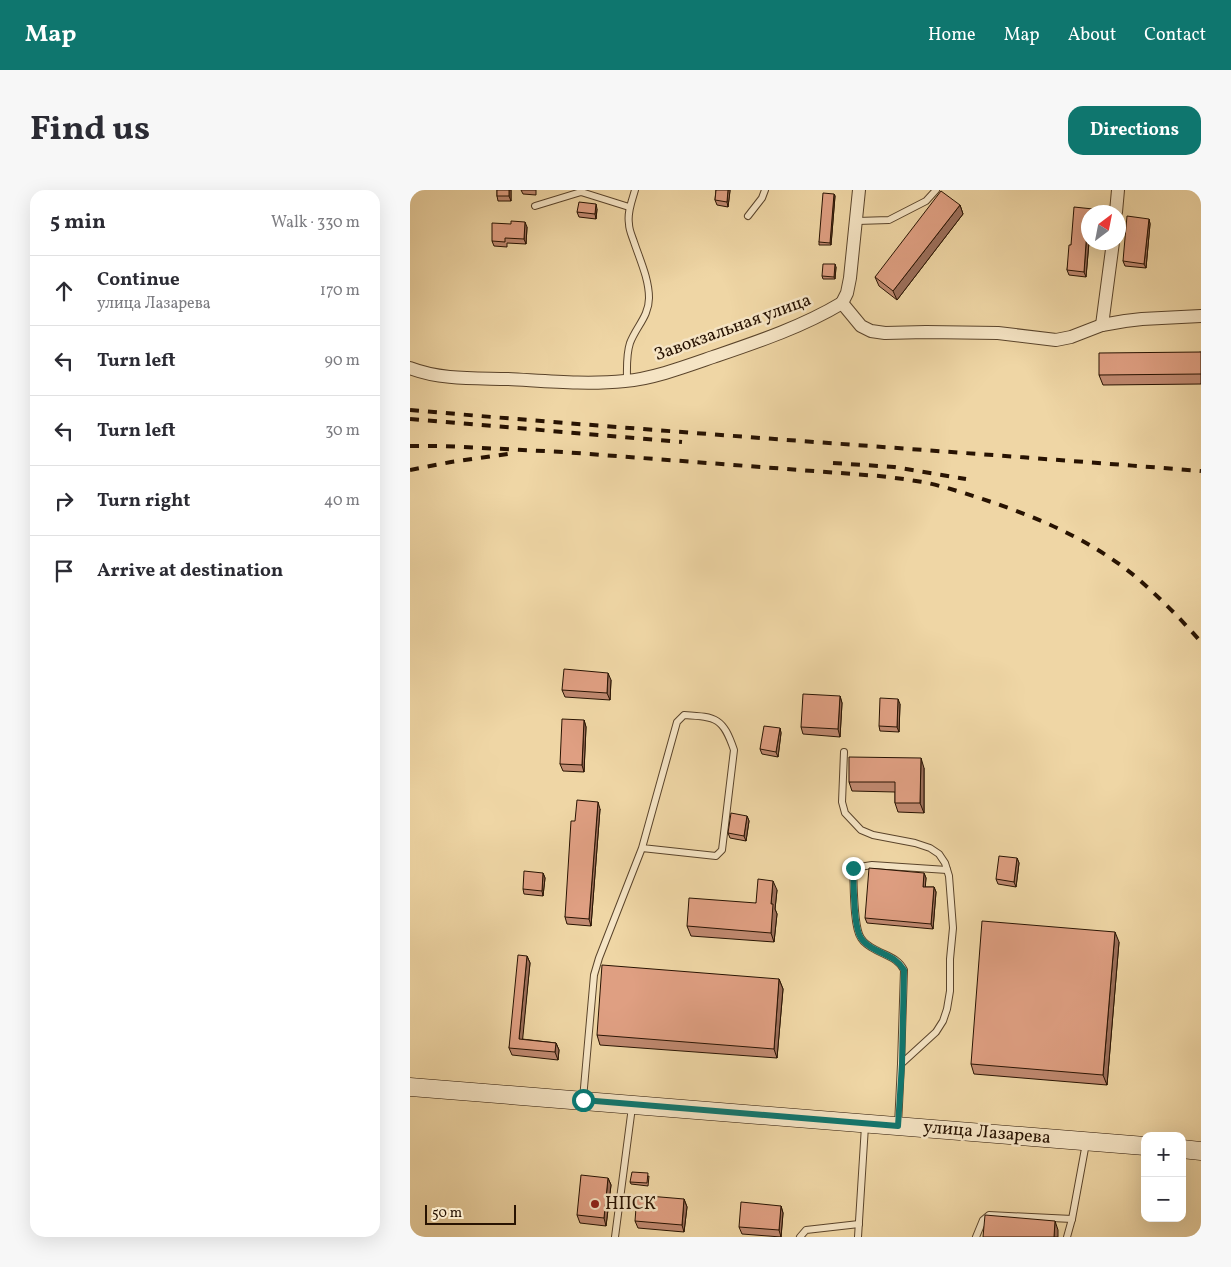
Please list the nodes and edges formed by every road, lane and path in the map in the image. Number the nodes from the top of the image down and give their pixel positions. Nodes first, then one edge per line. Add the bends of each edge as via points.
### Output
1 (635, 190) edge
2 (765, 190) edge
3 (859, 190) edge
4 (936, 190) edge
5 (1118, 190) edge
6 (581, 191) edge
7 (1117, 205) edge
8 (535, 206) dead end
9 (629, 207) junction
10 (748, 216) dead end
11 (857, 221) junction
12 (1112, 250) edge
13 (842, 303) junction
14 (1201, 316) edge
15 (1102, 325) junction
16 (410, 368) edge
17 (627, 381) junction
18 (844, 752) dead end
19 (642, 848) junction
20 (947, 870) junction
21 (902, 1064) junction
22 (410, 1087) edge
23 (583, 1100) junction
24 (632, 1104) junction
25 (865, 1124) junction
26 (898, 1126) junction
27 (1086, 1141) junction
28 (1141, 1146) edge
29 (1186, 1149) edge
30 (1201, 1150) edge
31 (1072, 1219) junction
32 (859, 1224) junction
33 (616, 1237) edge
34 (800, 1237) edge
35 (858, 1237) edge
36 (976, 1237) edge
37 (1067, 1237) edge

1 - 9 lane
2 - 10 lane
3 - 11 street
4 - 11 lane via 926,201 889,220
5 - 7 street
6 - 8 lane
6 - 9 lane
9 - 17 lane via 629,225 645,274 649,300 644,319 630,342
11 - 13 street via 850,278
12 - 15 street
13 - 15 street via 861,326 885,333 998,333 1056,340
13 - 17 street, Завокзальная улица via 778,334 689,366
14 - 15 street
16 - 17 street, Завокзальная улица via 456,377
18 - 20 lane via 842,802 846,813 861,830 873,835 930,848 939,854
19 - 19 lane via 677,722 684,715 707,717 721,723 734,750 722,850 716,856
19 - 23 lane via 594,975
20 - 21 lane via 953,928 947,1009 936,1032
20 - 21 lane via 872,865 853,868 856,928 860,937 875,950 895,958 904,970
21 - 26 lane
22 - 23 main road, улица Лазарева
23 - 24 main road, улица Лазарева
24 - 25 main road, улица Лазарева
24 - 33 lane
25 - 26 main road, улица Лазарева
25 - 32 lane
26 - 27 main road, улица Лазарева
27 - 28 main road, улица Лазарева
27 - 31 lane
29 - 30 main road
31 - 36 lane via 989,1215 983,1220
31 - 37 lane
32 - 34 lane via 806,1230
32 - 35 lane

